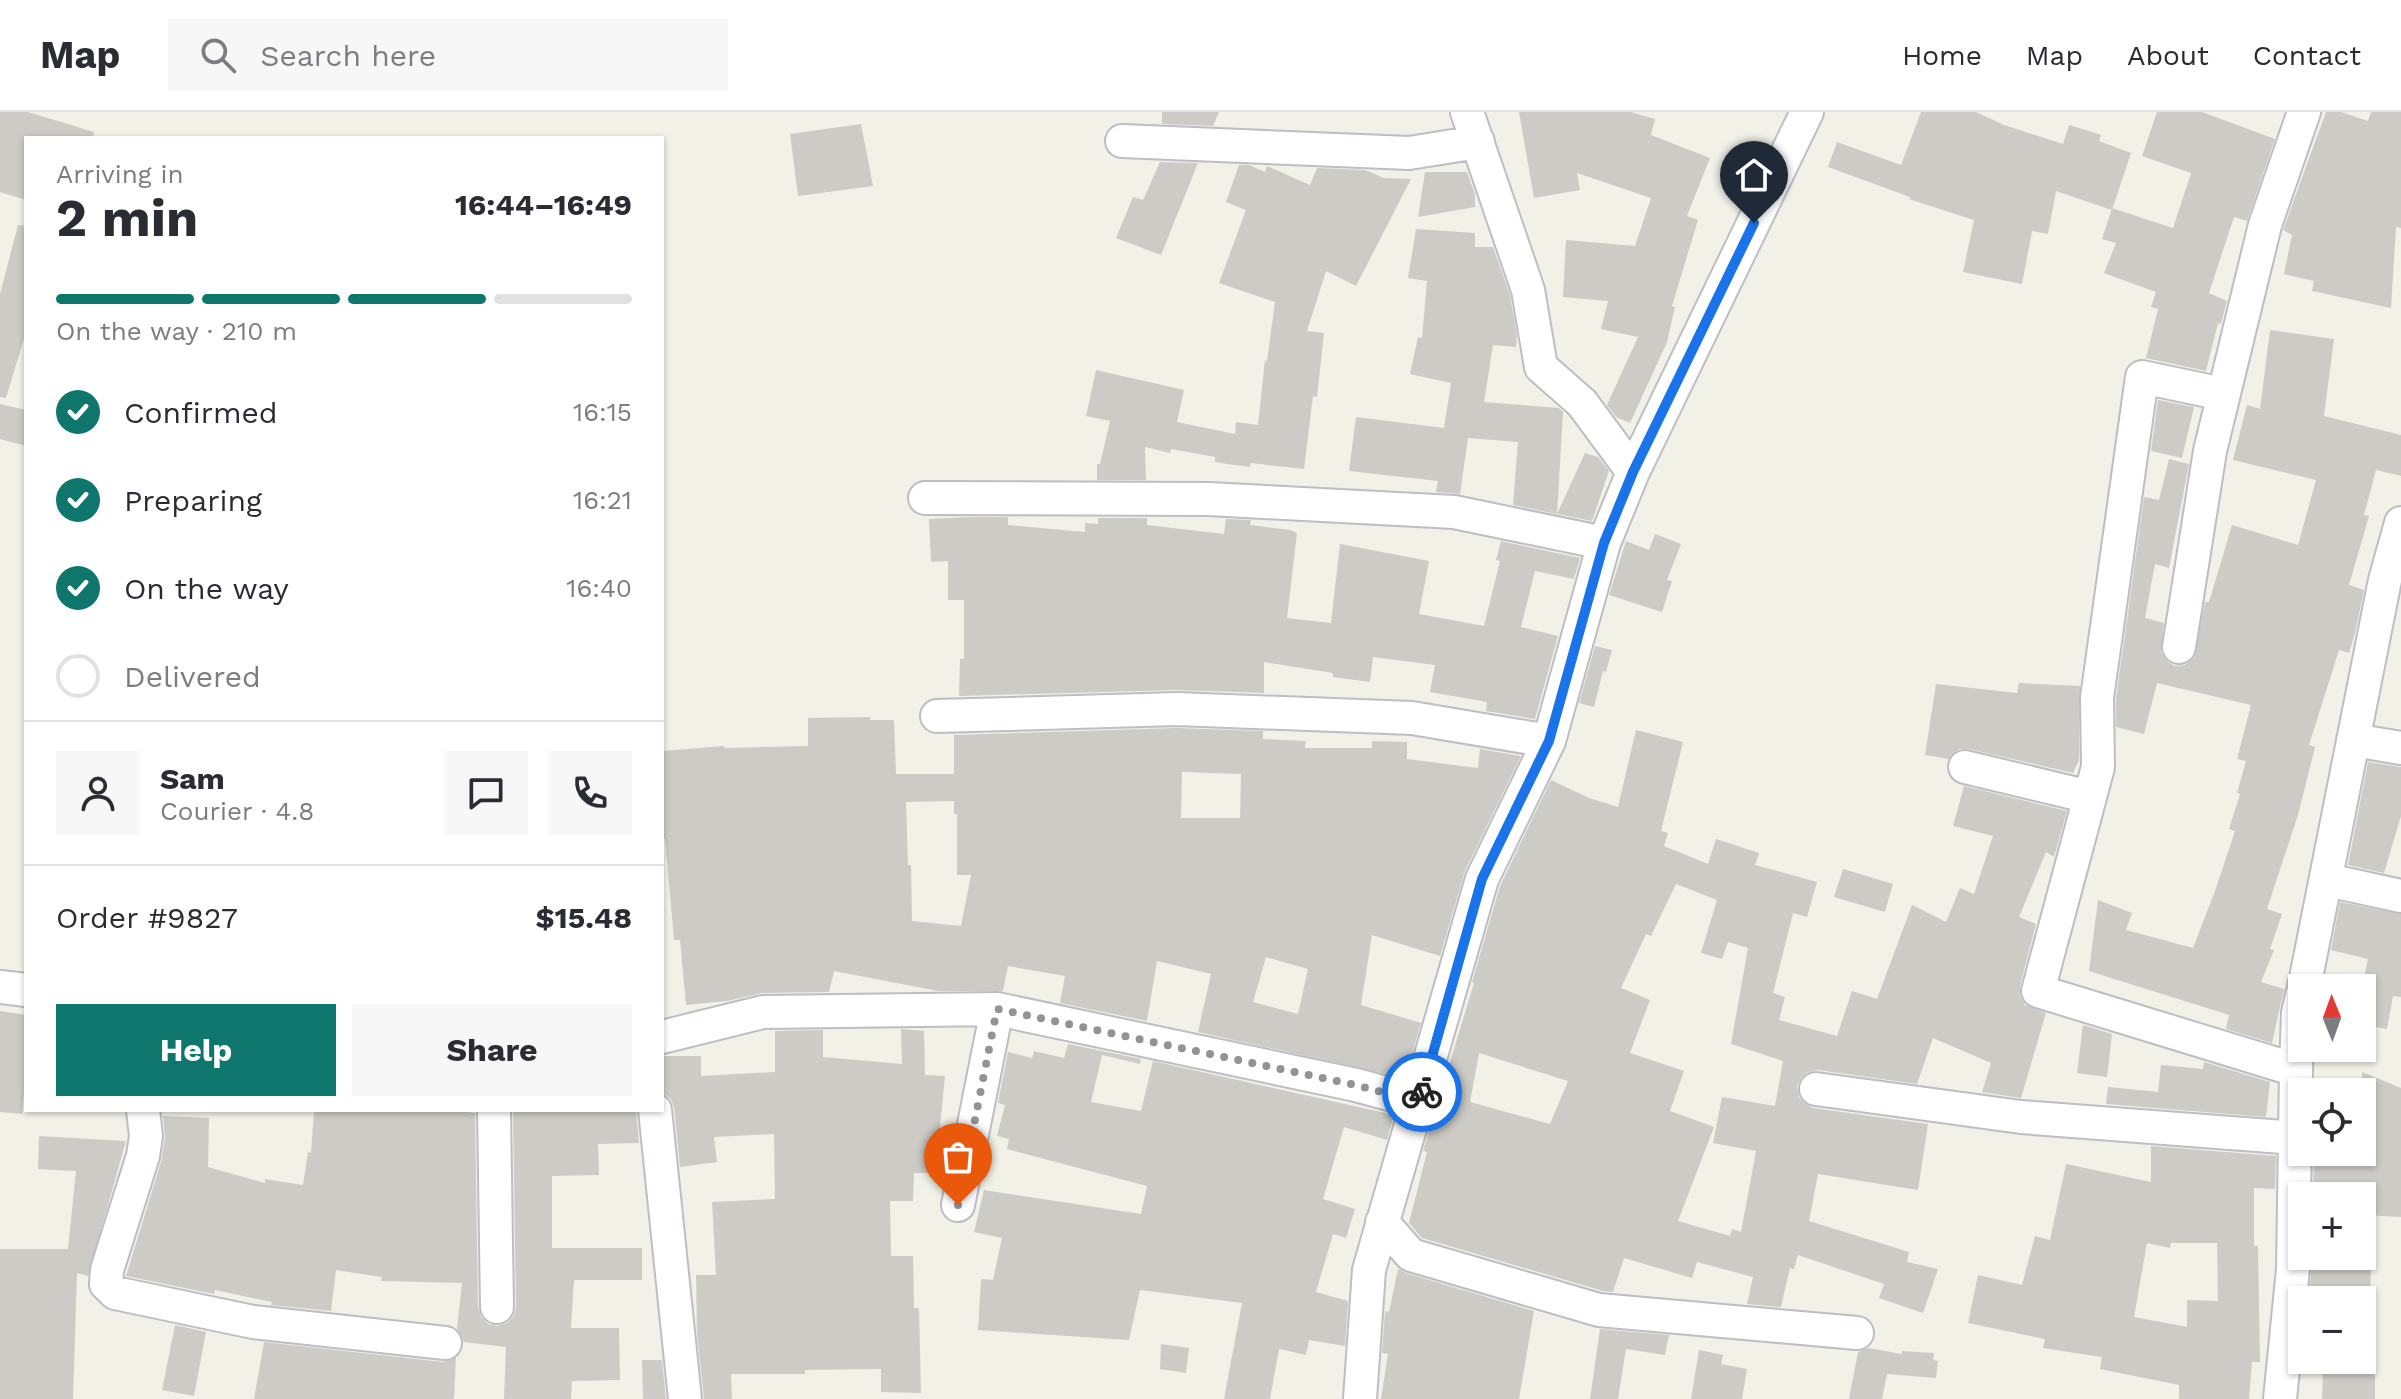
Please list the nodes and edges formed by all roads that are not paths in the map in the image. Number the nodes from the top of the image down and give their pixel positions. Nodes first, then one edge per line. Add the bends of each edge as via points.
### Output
1 (1807, 112) edge
2 (2304, 112) edge
3 (1472, 127) edge
4 (1122, 141) dead end
5 (2223, 394) junction
6 (1633, 472) junction
7 (925, 498) dead end
8 (2401, 523) edge
9 (1604, 543) junction
10 (2393, 581) edge
11 (2179, 647) dead end
12 (937, 716) dead end
13 (2353, 740) junction
14 (1549, 741) junction
15 (2401, 748) edge
16 (1965, 767) dead end
17 (2090, 797) junction
18 (2327, 880) junction
19 (2401, 896) edge
20 (2307, 974) edge
21 (0, 987) edge
22 (24, 990) edge
23 (997, 1009) junction
24 (664, 1037) edge
25 (2296, 1062) edge
26 (2296, 1070) junction
27 (2296, 1078) edge
28 (1816, 1089) dead end
29 (1419, 1102) junction
30 (143, 1112) edge
31 (494, 1112) edge
32 (655, 1112) edge
33 (2288, 1137) edge
34 (2295, 1166) edge
35 (958, 1205) dead end
36 (1382, 1222) junction
37 (497, 1307) dead end
38 (1857, 1333) dead end
39 (445, 1343) dead end
40 (685, 1399) edge
41 (1360, 1399) edge
42 (2280, 1399) edge

1 - 6 street
2 - 5 street via 2265,225
3 - 4 street via 1409,153
3 - 6 street via 1528,290 1541,367 1582,403
5 - 11 street
5 - 17 street via 2142,377 2097,698 2098,767
6 - 9 street
7 - 9 street via 1208,499 1454,512
8 - 10 street
9 - 14 street
10 - 13 street
12 - 14 street via 1177,709 1412,718
13 - 15 street
13 - 18 street
14 - 29 street via 1482,879
16 - 17 street
17 - 26 street via 2038,991
18 - 19 street
18 - 20 street
21 - 22 street
23 - 24 street via 763,1012
23 - 29 street
23 - 35 street
25 - 26 street
26 - 27 street
28 - 33 street via 2021,1117
29 - 36 street
30 - 39 street via 143,1156 107,1270 106,1284 115,1293 253,1322
31 - 37 street
32 - 40 street
34 - 42 street via 2293,1269
36 - 38 street via 1411,1255 1599,1310
36 - 41 street via 1369,1270

